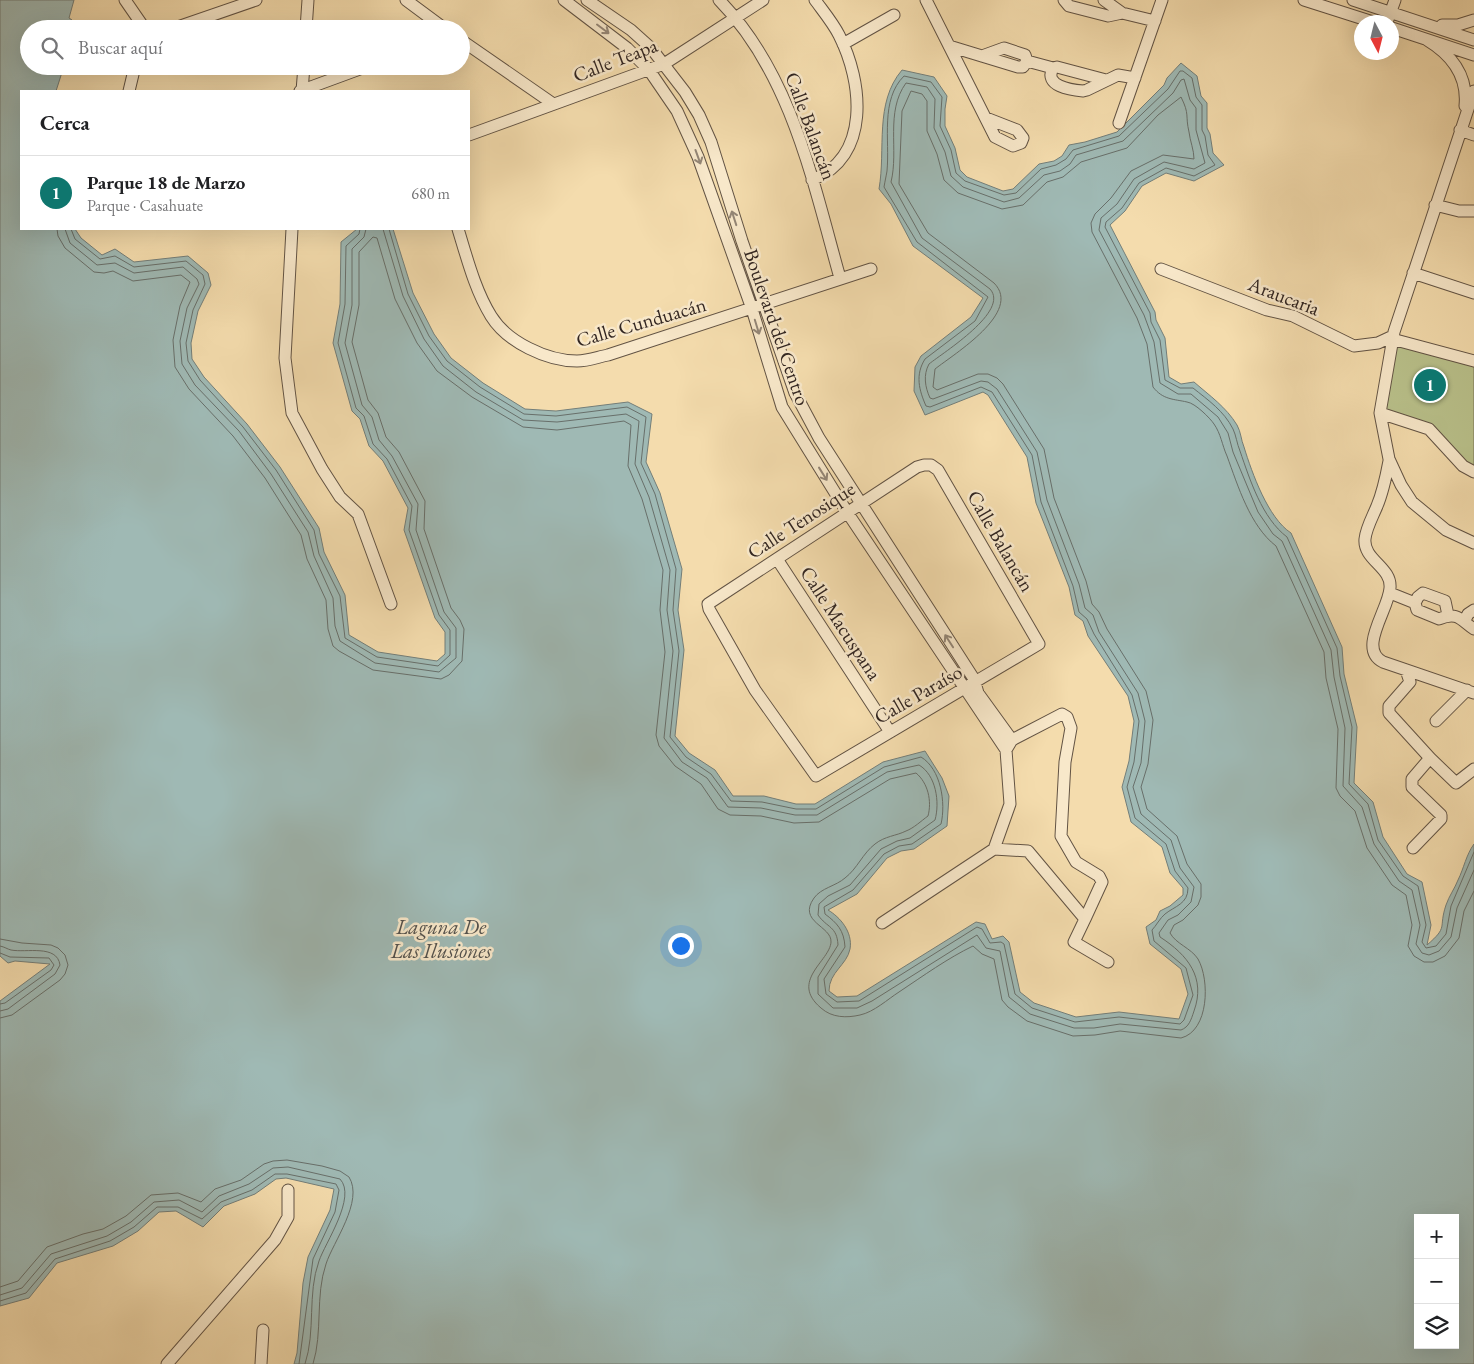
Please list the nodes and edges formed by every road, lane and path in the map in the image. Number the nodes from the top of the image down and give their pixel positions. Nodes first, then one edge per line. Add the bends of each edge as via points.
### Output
1 (125, 0) edge
2 (256, 0) edge
3 (308, 0) edge
4 (406, 0) edge
5 (564, 0) edge
6 (587, 0) edge
7 (719, 0) edge
8 (764, 0) edge
9 (815, 0) edge
10 (926, 0) edge
11 (1064, 0) edge
12 (1104, 0) edge
13 (1162, 0) edge
14 (1304, 0) edge
15 (1344, 0) edge
16 (1353, 0) edge
17 (1395, 0) edge
18 (1341, 12) junction
19 (1122, 13) junction
20 (894, 15) dead end
21 (1385, 15) edge
22 (1390, 15) edge
23 (1354, 16) edge
24 (736, 18) junction
25 (1399, 18) edge
26 (139, 20) edge
27 (198, 20) edge
28 (307, 20) edge
29 (433, 20) edge
30 (1416, 20) junction
31 (1474, 20) edge
32 (1154, 21) junction
33 (1399, 30) edge
34 (1427, 40) junction
35 (1474, 40) edge
36 (843, 44) junction
37 (470, 46) edge
38 (950, 46) junction
39 (1474, 55) edge
40 (664, 64) junction
41 (1053, 68) junction
42 (648, 70) junction
43 (133, 75) edge
44 (303, 75) edge
45 (344, 75) edge
46 (1135, 78) junction
47 (1106, 80) junction
48 (129, 90) edge
49 (301, 90) edge
50 (304, 90) edge
51 (1474, 91) edge
52 (552, 103) junction
53 (986, 118) dead end
54 (1119, 123) dead end
55 (1460, 128) junction
56 (470, 134) edge
57 (1474, 135) edge
58 (812, 180) junction
59 (1435, 205) junction
60 (1474, 211) edge
61 (292, 230) edge
62 (458, 230) edge
63 (871, 269) dead end
64 (1161, 269) dead end
65 (1413, 273) junction
66 (840, 278) junction
67 (1474, 292) edge
68 (764, 304) junction
69 (752, 310) junction
70 (1393, 337) junction
71 (1474, 362) edge
72 (1380, 413) junction
73 (1389, 460) junction
74 (924, 465) joint
75 (1474, 472) edge
76 (861, 503) junction
77 (847, 512) junction
78 (1474, 543) edge
79 (777, 559) junction
80 (1390, 593) junction
81 (1415, 603) junction
82 (391, 604) dead end
83 (1474, 610) edge
84 (1448, 615) junction
85 (1463, 619) junction
86 (1474, 629) edge
87 (1038, 644) joint
88 (1406, 670) junction
89 (976, 683) junction
90 (965, 689) junction
91 (1470, 692) edge
92 (977, 701) junction
93 (1436, 722) dead end
94 (890, 732) junction
95 (1009, 745) junction
96 (1430, 758) junction
97 (1474, 768) edge
98 (816, 776) joint
99 (1413, 848) dead end
100 (994, 849) junction
101 (1084, 919) junction
102 (882, 923) dead end
103 (1108, 962) dead end
104 (288, 1190) dead end
105 (263, 1330) dead end
106 (166, 1364) edge
107 (261, 1364) edge

1 - 26 street
2 - 27 street
3 - 28 street
4 - 29 street
5 -> 42 street, Boulevard del Centro via 613,36
6 - 40 street, Boulevard del Centro via 641,39
7 - 24 street, Calle Balancán
8 - 24 street, Calle Teapa
9 - 36 street
10 - 38 street
11 - 19 street via 1069,6 1108,16
12 - 19 street
13 - 32 street
14 - 18 street
15 - 18 street
16 - 21 street
17 - 22 street
18 - 23 street
19 - 32 street
20 - 36 street
24 - 40 street, Calle Teapa
24 - 58 street, Calle Balancán via 759,49 773,76
25 - 30 street
30 - 31 street via 1445,26
30 - 35 street
32 - 46 street
33 - 34 street
34 - 39 street
34 - 55 street via 1448,55 1461,76 1466,99
36 - 58 street via 855,85 856,127 850,145 838,163
37 - 52 street
38 - 41 street via 1018,67 1027,61
38 - 53 street
40 - 42 street, Calle Teapa
68 -> 40 street, Boulevard del Centro via 711,142 693,104
41 - 47 street
41 - 47 street via 1050,76 1054,83 1079,90 1087,90
42 - 52 street, Calle Teapa
42 -> 69 street, Boulevard del Centro via 677,111 691,140
43 - 48 street
44 - 49 street
45 - 50 street
46 - 47 street via 1118,75
46 - 54 street
51 - 55 street
52 - 56 street, Calle Teapa
55 - 57 street
55 - 59 street
58 - 66 street, Calle Balancán
59 - 60 street
59 - 65 street
61 - 82 street via 285,358 292,413 340,497 358,514
62 - 69 street, Calle Cunduacán via 478,289 494,320 520,342 558,358 594,359
63 - 66 street, Calle Cunduacán
64 - 70 street, Araucaria via 1267,310 1293,316 1354,346
65 - 67 street
65 - 70 street
66 - 68 street, Calle Cunduacán
68 - 69 street, Calle Cunduacán
68 - 76 street, Boulevard del Centro via 798,400
69 -> 77 street, Boulevard del Centro via 782,407
70 - 71 street
70 - 72 street
72 - 73 street
72 - 75 street via 1429,429 1463,466
73 - 78 street via 1400,486 1416,507 1446,530
73 - 80 street via 1381,497 1365,543 1388,575
74 - 76 street, Calle Tenosique
74 - 87 street, Calle Balancán via 938,470
76 - 77 street, Calle Tenosique
89 -> 76 street, Boulevard del Centro
77 - 79 street, Calle Tenosique
77 - 90 street, Boulevard del Centro
79 - 94 street, Calle Macuspana
79 - 98 street, Calle Tenosique via 708,604 754,690
80 - 81 street
80 - 88 street via 1373,640 1374,653 1379,660
81 - 84 street via 1417,610 1439,619
81 - 84 street via 1423,593 1446,601
83 - 85 street
84 - 85 street
85 - 86 street
87 - 89 street, Calle Paraíso
88 - 91 street
88 - 96 street via 1410,682 1389,706 1389,713
89 - 90 street, Calle Paraíso
89 - 92 street, Boulevard del Centro
90 - 92 street, Boulevard del Centro
90 - 94 street, Calle Paraíso
91 - 93 street
92 - 95 street, Boulevard del Centro
94 - 98 street, Calle Paraíso
95 - 100 street via 1010,804
95 - 101 street via 1060,714 1070,723 1061,836 1076,862 1099,876 1102,882
96 - 97 street via 1456,783
96 - 99 street via 1411,784 1441,819
100 - 101 street via 1028,851
100 - 102 street
101 - 103 street via 1074,942
104 - 106 street via 288,1217 275,1240
105 - 107 street

